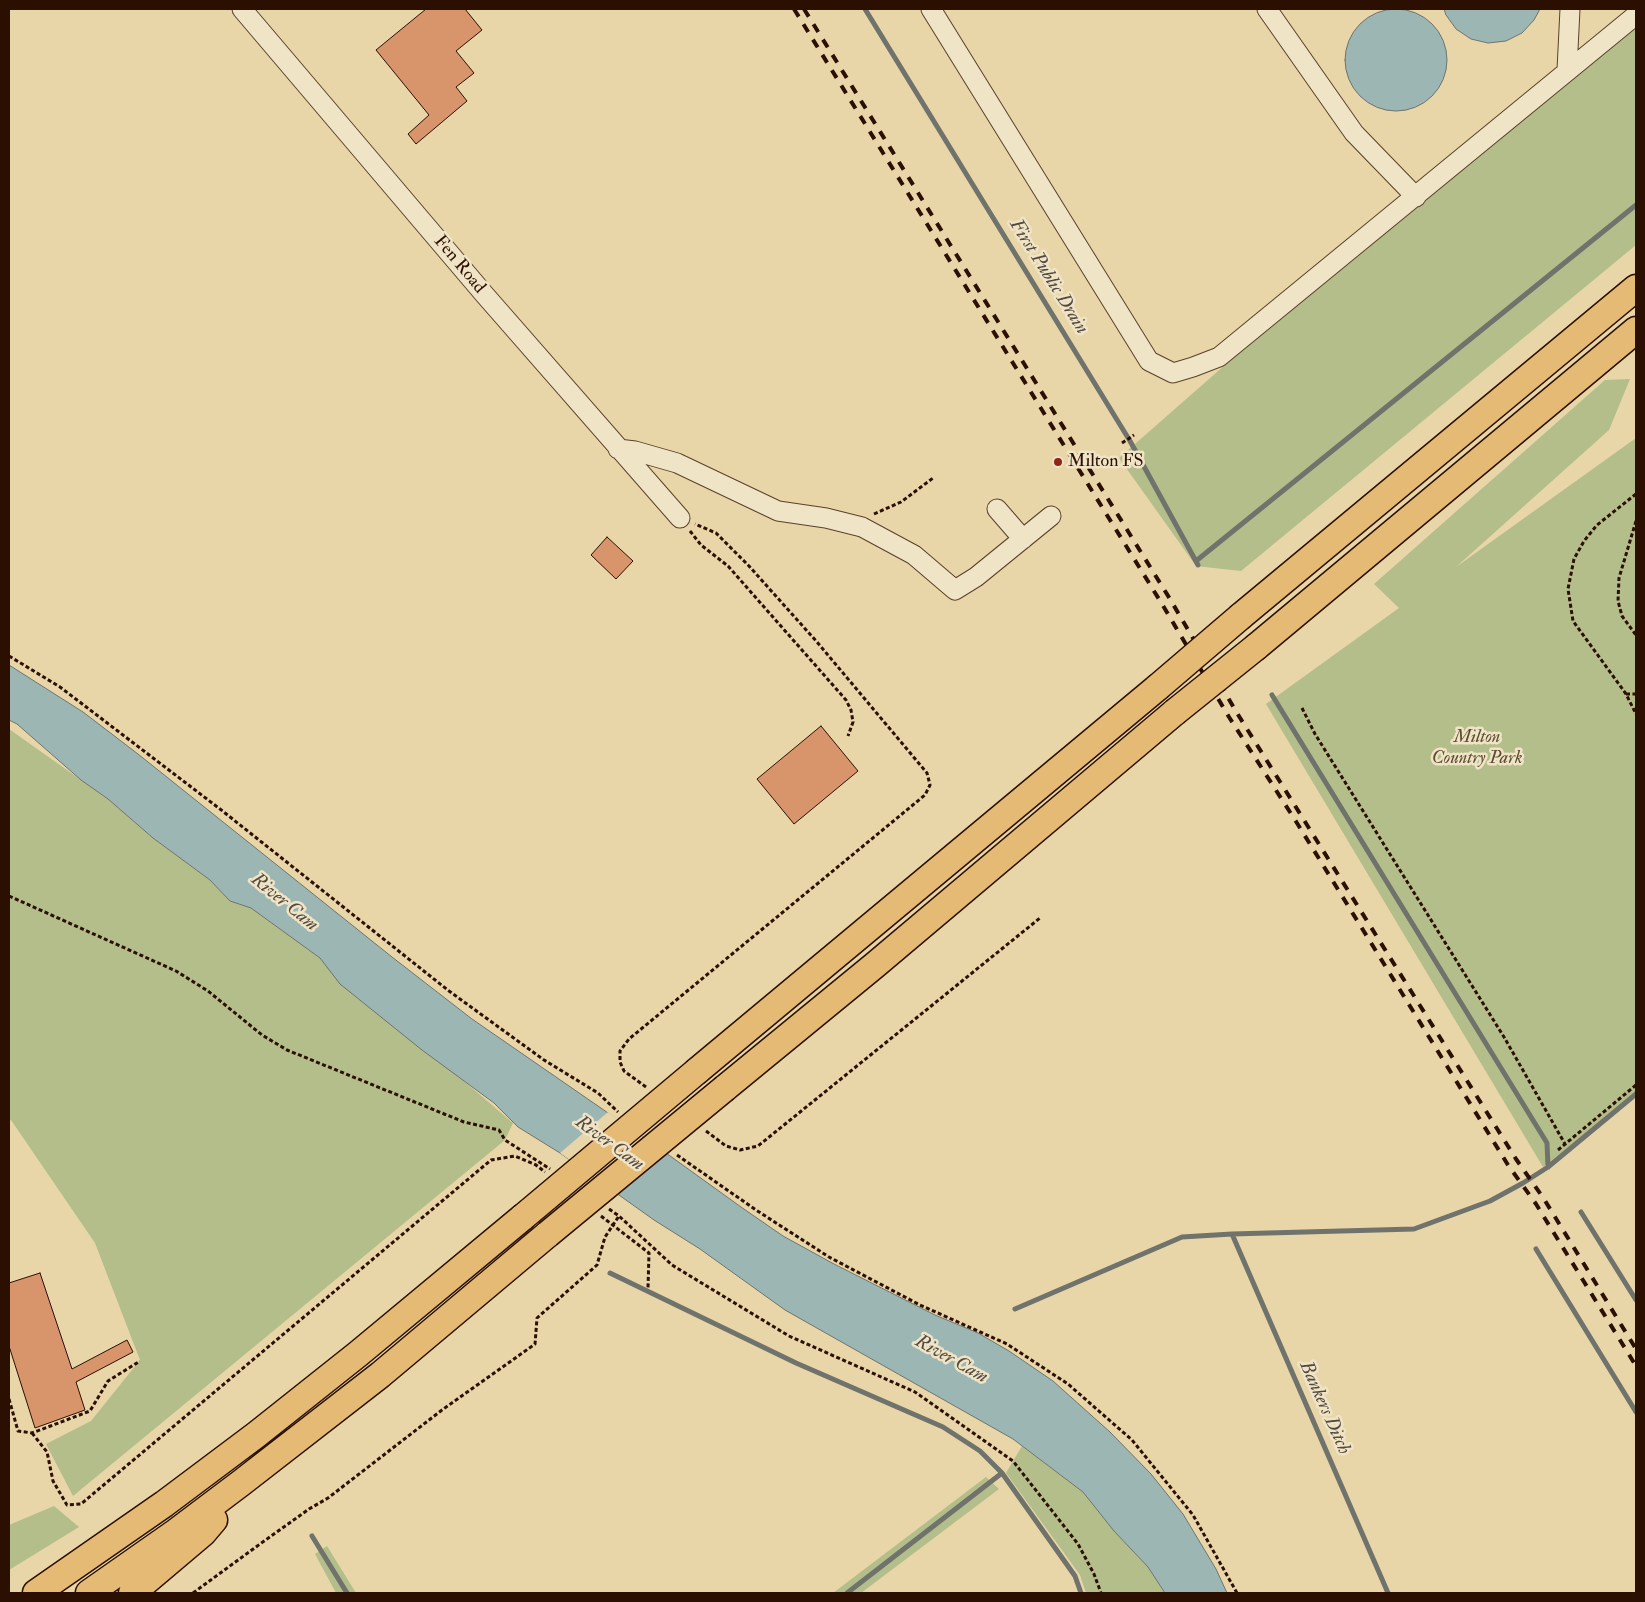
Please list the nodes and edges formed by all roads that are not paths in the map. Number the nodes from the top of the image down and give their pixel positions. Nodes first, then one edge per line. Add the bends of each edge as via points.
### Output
1 (242, 9) edge
2 (931, 9) edge
3 (1267, 9) edge
4 (1570, 9) edge
5 (1636, 15) edge
6 (1567, 70) junction
7 (1416, 197) junction
8 (1636, 288) edge
9 (1636, 330) edge
10 (618, 449) junction
11 (997, 509) dead end
12 (1051, 516) dead end
13 (680, 518) road end
14 (1023, 539) junction
15 (241, 1483) junction
16 (36, 1593) edge
17 (89, 1593) edge
18 (132, 1593) edge

1 - 10 street, Fen Road
2 - 7 street via 1149,361 1172,373 1219,357
3 - 7 street via 1354,133
4 - 6 street
5 - 6 street
6 - 7 street
8 - 16 highway, bridge via 358,1354 164,1504
9 - 15 highway, bridge via 380,1375
10 - 13 street, Fen Road
10 - 14 street via 677,463 778,511 862,527 914,555 955,590
11 - 14 street
12 - 14 street
15 - 17 highway
15 - 18 highway via 203,1533

